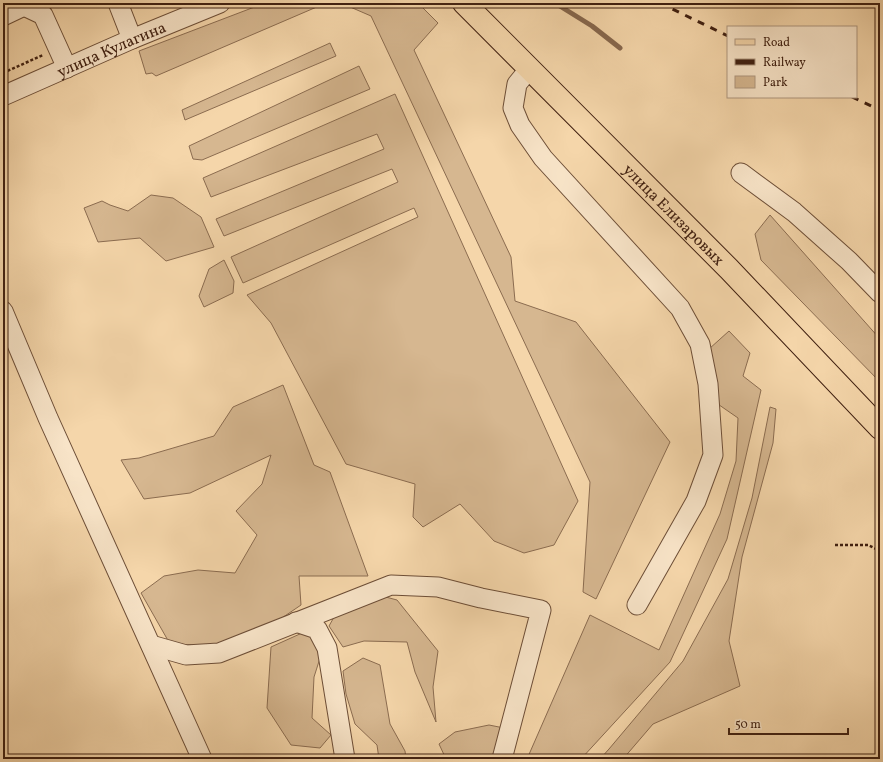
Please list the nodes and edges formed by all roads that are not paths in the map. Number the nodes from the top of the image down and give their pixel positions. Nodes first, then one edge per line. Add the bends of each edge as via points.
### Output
1 (118, 3) edge
2 (220, 3) edge
3 (464, 3) edge
4 (23, 5) edge
5 (3, 16) edge
6 (132, 39) junction
7 (67, 68) junction
8 (530, 68) junction
9 (3, 96) edge
10 (741, 172) dead end
11 (880, 293) edge
12 (3, 311) edge
13 (880, 428) edge
14 (637, 605) dead end
15 (296, 622) junction
16 (150, 645) junction
17 (202, 759) edge
18 (346, 759) edge
19 (502, 759) edge

1 - 6 street
2 - 6 street, улица Кулагина
3 - 8 main road, улица Елизаровых
4 - 5 street
4 - 7 street via 43,15
6 - 7 street, улица Кулагина
7 - 9 street, улица Кулагина
8 - 13 main road, улица Елизаровых via 729,268
8 - 14 street via 517,84 513,108 520,125 543,158 680,308 700,344 708,384 713,455 696,501
10 - 11 street via 794,212 850,261
12 - 16 street
15 - 16 street via 219,653 186,655
15 - 18 street via 317,629 327,648
15 - 19 street via 391,585 438,587 541,610
16 - 17 street

